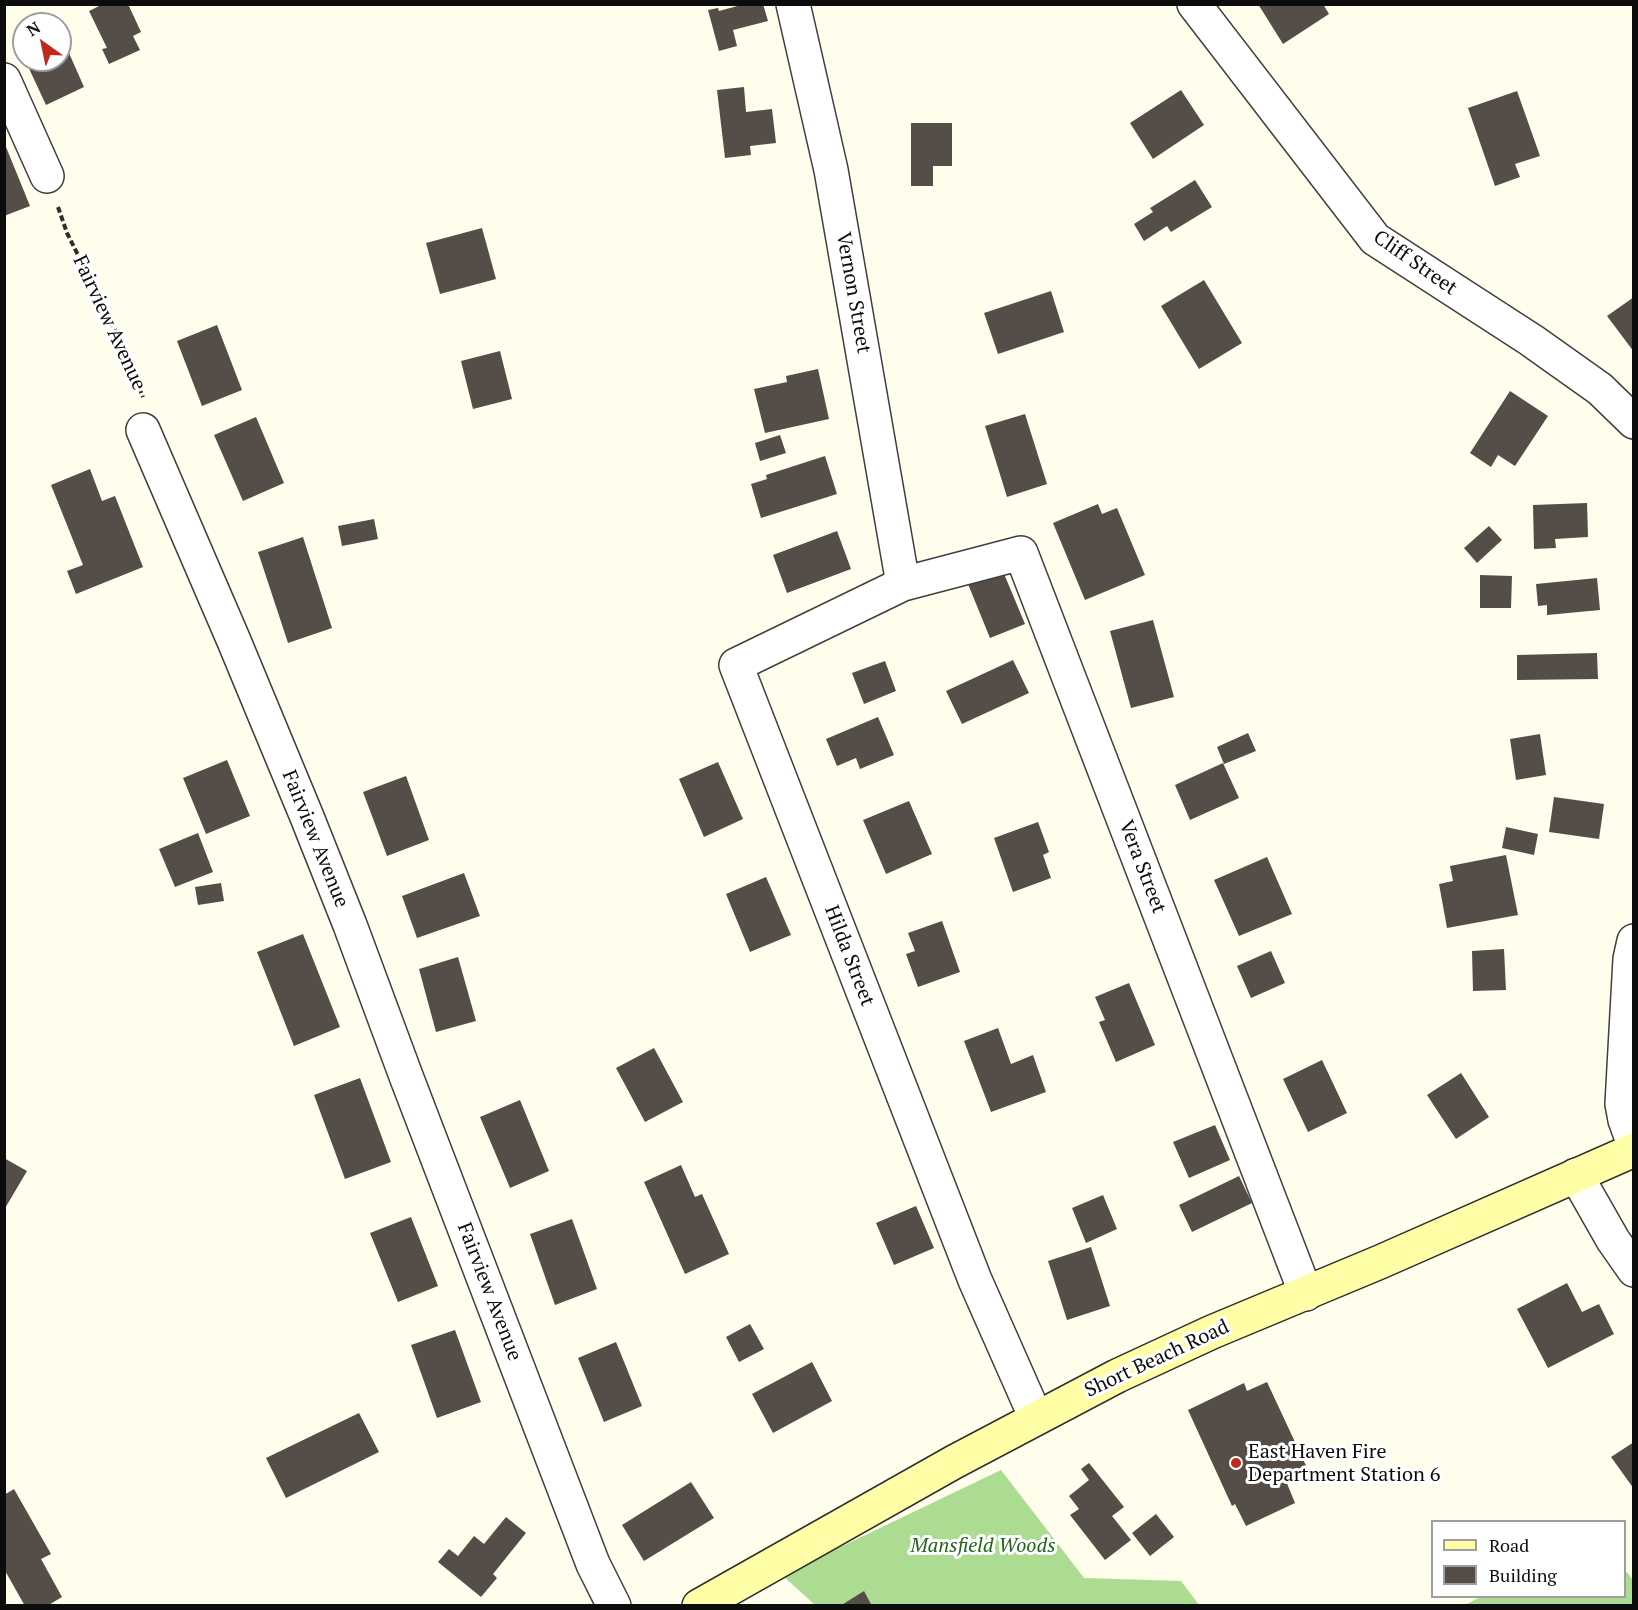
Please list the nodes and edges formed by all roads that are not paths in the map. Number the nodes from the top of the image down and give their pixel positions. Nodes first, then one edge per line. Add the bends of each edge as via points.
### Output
1 (794, 4) edge
2 (1194, 4) edge
3 (4, 80) edge
4 (47, 176) road end
5 (1634, 422) edge
6 (143, 430) road end
7 (903, 584) junction
8 (1634, 941) edge
9 (1634, 1145) edge
10 (1634, 1150) edge
11 (1576, 1175) junction
12 (1634, 1270) edge
13 (1306, 1294) junction
14 (1036, 1418) junction
15 (614, 1605) edge
16 (699, 1605) edge

1 - 7 street, Vernon Street via 831,170
2 - 5 street, Cliff Street via 1375,239 1531,340 1600,389
3 - 4 street
6 - 15 street, Fairview Avenue via 307,817 593,1564
7 - 13 street, Vera Street via 1021,553
7 - 14 street, Hilda Street via 736,665 975,1280
8 - 9 street via 1622,1104
10 - 11 main road, Short Beach Road
11 - 12 street
11 - 13 main road, Short Beach Road
13 - 14 main road, Short Beach Road via 1191,1342
14 - 16 main road, Short Beach Road

